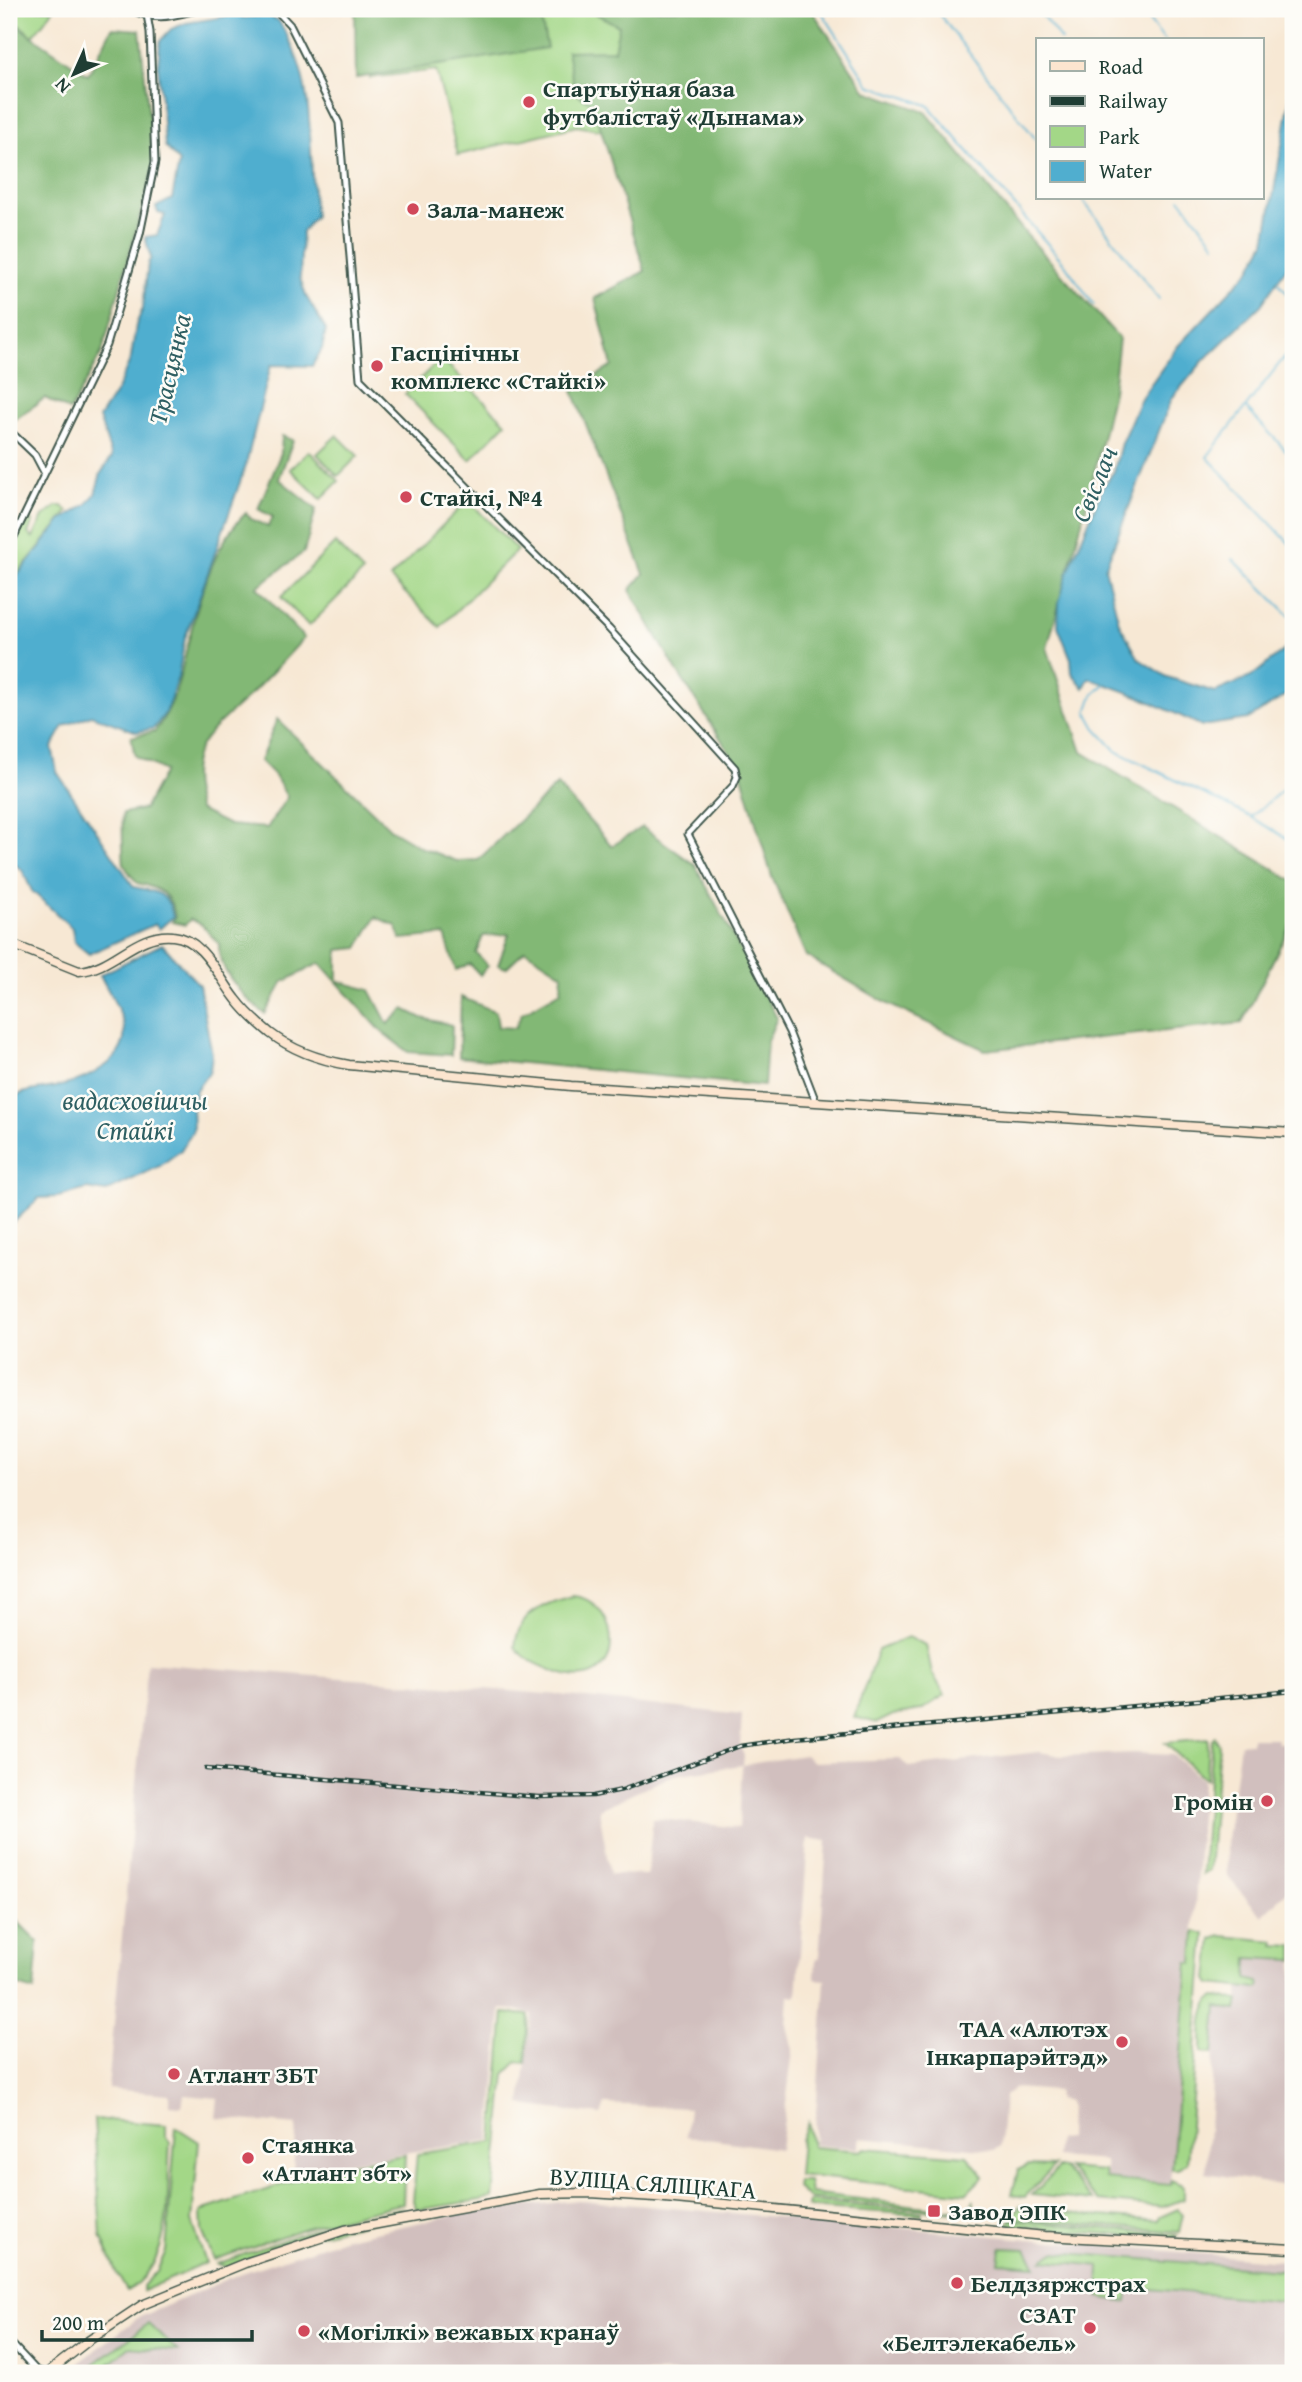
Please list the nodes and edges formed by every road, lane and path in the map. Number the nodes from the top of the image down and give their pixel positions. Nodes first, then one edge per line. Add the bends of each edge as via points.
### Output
1 (131, 9) edge
2 (146, 9) edge
3 (201, 9) edge
4 (271, 9) edge
5 (149, 18) junction
6 (9, 430) edge
7 (44, 472) junction
8 (9, 547) edge
9 (11, 944) edge
10 (9, 955) edge
11 (816, 1102) junction
12 (1293, 1133) edge
13 (1293, 2249) edge
14 (9, 2341) edge
15 (47, 2373) edge

1 - 5 street
2 - 5 street
3 - 5 street
4 - 11 street via 290,25 339,123 360,379 609,628 735,768 733,786 688,834 789,1032
5 - 7 street via 155,162 150,194 107,345
6 - 7 street
7 - 8 street
9 - 10 street
9 - 11 main road via 71,969 91,969 149,938 187,939 271,1034 297,1050 340,1063 571,1086
11 - 12 main road
13 - 15 main road, ВУЛІЦА СЯЛІЦКАГА via 1045,2236 655,2197 540,2194 373,2223 245,2263 132,2311
14 - 15 street via 36,2370

